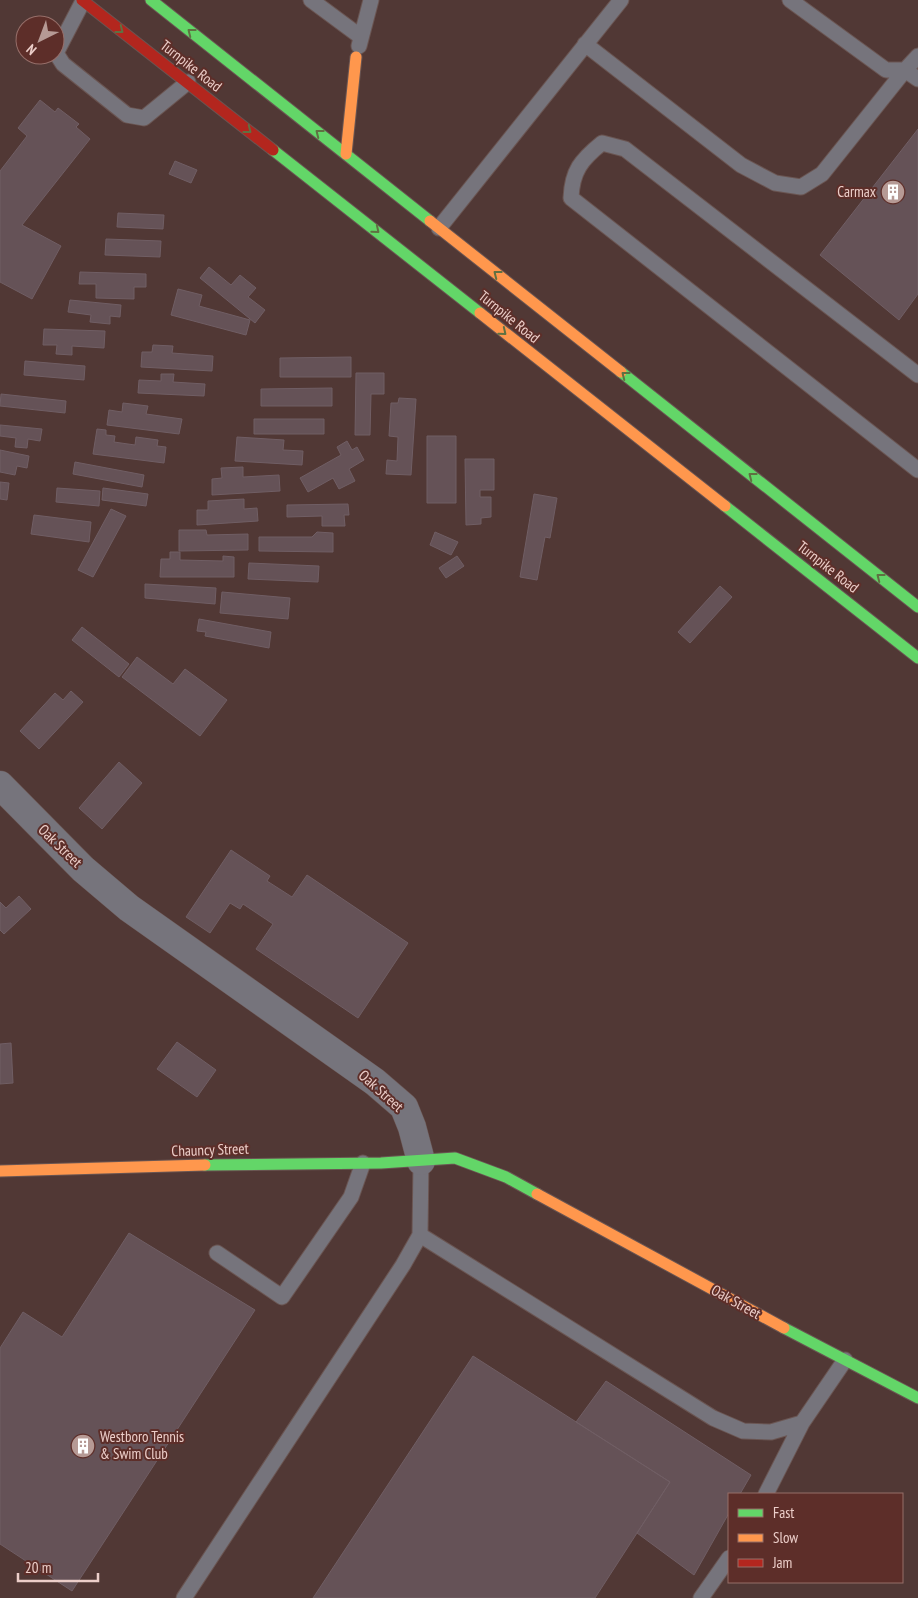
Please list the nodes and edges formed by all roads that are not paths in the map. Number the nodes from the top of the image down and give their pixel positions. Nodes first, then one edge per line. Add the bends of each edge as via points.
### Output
1 (82, 0) edge
2 (151, 0) edge
3 (311, 0) edge
4 (371, 0) edge
5 (621, 0) edge
6 (790, 0) edge
7 (361, 37) junction
8 (585, 44) junction
9 (918, 56) edge
10 (356, 57) joint
11 (905, 70) junction
12 (918, 79) edge
13 (188, 82) junction
14 (346, 154) junction
15 (439, 228) junction
16 (918, 375) edge
17 (918, 470) edge
18 (918, 607) edge
19 (918, 658) edge
20 (0, 785) edge
21 (421, 1161) junction
22 (363, 1163) junction
23 (0, 1171) edge
24 (420, 1235) junction
25 (217, 1253) dead end
26 (845, 1360) junction
27 (918, 1398) edge
28 (802, 1424) junction
29 (767, 1493) edge
30 (728, 1559) edge
31 (184, 1598) edge
32 (701, 1598) edge

1 -> 13 main road, Turnpike Road
1 - 13 lane via 56,53 63,64 127,115 144,118
14 -> 2 main road, Turnpike Road
3 - 7 lane
4 - 7 lane
5 - 8 lane
6 - 11 lane via 886,70
7 - 10 lane
8 - 11 lane via 741,165 775,183 800,187 822,174
8 - 15 lane
9 - 11 lane
10 - 14 main road
11 - 12 lane
13 -> 19 main road, Turnpike Road
14 - 15 main road, Turnpike Road
18 -> 15 main road, Turnpike Road
16 - 17 lane via 625,149 602,143 585,157 571,180 570,198
20 - 21 street, Oak Street via 83,869 129,908 375,1082 404,1107
21 - 22 main road, Chauncy Street
21 - 24 lane
21 - 26 main road, Oak Street via 455,1158 506,1177
22 - 23 main road, Chauncy Street
22 - 25 lane via 351,1198 282,1297
24 - 28 lane via 714,1418 743,1431 771,1432
24 - 31 lane
26 - 27 main road, Oak Street
26 - 28 lane
28 - 29 lane
30 - 32 lane

